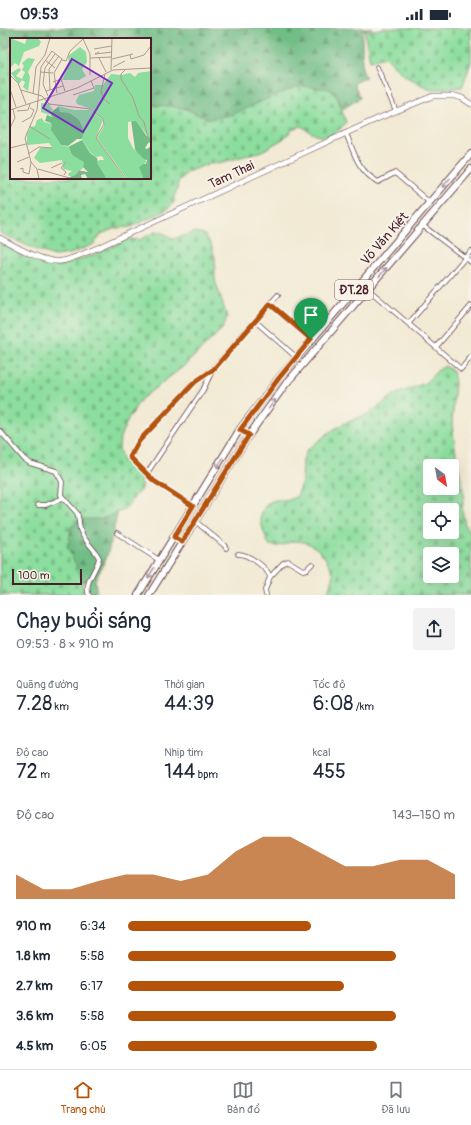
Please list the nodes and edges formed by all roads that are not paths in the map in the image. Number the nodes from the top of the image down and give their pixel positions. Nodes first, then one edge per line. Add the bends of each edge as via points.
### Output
1 (377, 67) dead end
2 (471, 104) edge
3 (396, 111) junction
4 (346, 133) junction
5 (471, 154) edge
6 (471, 169) edge
7 (429, 202) junction
8 (422, 226) junction
9 (0, 238) edge
10 (471, 251) edge
11 (465, 258) junction
12 (471, 262) edge
13 (368, 289) junction
14 (278, 295) dead end
15 (270, 304) junction
16 (471, 306) edge
17 (255, 321) junction
18 (409, 324) junction
19 (311, 339) junction
20 (436, 347) junction
21 (296, 357) junction
22 (471, 357) edge
23 (214, 369) junction
24 (240, 430) junction
25 (0, 431) edge
26 (249, 435) junction
27 (147, 473) junction
28 (63, 498) junction
29 (38, 505) dead end
30 (193, 506) junction
31 (195, 522) junction
32 (117, 533) dead end
33 (174, 537) junction
34 (182, 542) junction
35 (226, 548) dead end
36 (238, 554) dead end
37 (159, 560) junction
38 (312, 564) dead end
39 (270, 577) junction
40 (89, 595) edge
41 (138, 595) edge
42 (148, 595) edge
43 (266, 595) edge

1 - 3 street
2 - 3 street, Tam Thai via 462,98 440,95
3 - 4 street, Tam Thai
4 - 7 street via 358,165 375,180 378,182 395,173
4 - 9 street, Tam Thai via 70,259 60,261 40,257
5 -> 7 main road, Võ Văn Kiệt / ĐT.28
6 - 8 main road, Võ Văn Kiệt / ĐT.28
7 - 19 main road, Võ Văn Kiệt / ĐT.28
8 - 11 street
13 -> 8 main road, Võ Văn Kiệt / ĐT.28
10 - 11 street
11 - 12 street
11 - 18 street
13 - 18 street
26 -> 13 main road, Võ Văn Kiệt / ĐT.28 via 286,386
14 - 15 street
15 - 17 street
15 - 19 street
16 - 20 street
17 - 21 street
17 - 23 street
18 - 20 street
19 - 21 main road, Võ Văn Kiệt / ĐT.28
20 - 22 street via 461,369
21 - 24 main road, Võ Văn Kiệt / ĐT.28
23 - 27 street via 203,390
23 - 27 street via 195,382 139,441 130,457
24 - 26 main road
24 -> 30 main road, Võ Văn Kiệt / ĐT.28
25 - 28 street via 24,459 56,471 62,482
26 - 31 main road, Võ Văn Kiệt / ĐT.28
27 - 30 street via 154,481
28 - 29 street via 46,505
28 - 40 street via 77,513 80,531 99,558 88,585
30 - 33 main road, Võ Văn Kiệt / ĐT.28
31 - 34 main road, Võ Văn Kiệt / ĐT.28
31 - 35 street
32 - 37 street
33 - 34 main road
33 - 37 main road, Võ Văn Kiệt / ĐT.28
34 - 42 main road, Võ Văn Kiệt / ĐT.28
36 - 39 street via 258,563
37 -> 41 main road, Võ Văn Kiệt / ĐT.28
38 - 39 street via 304,570 288,561
39 - 43 street via 265,590

